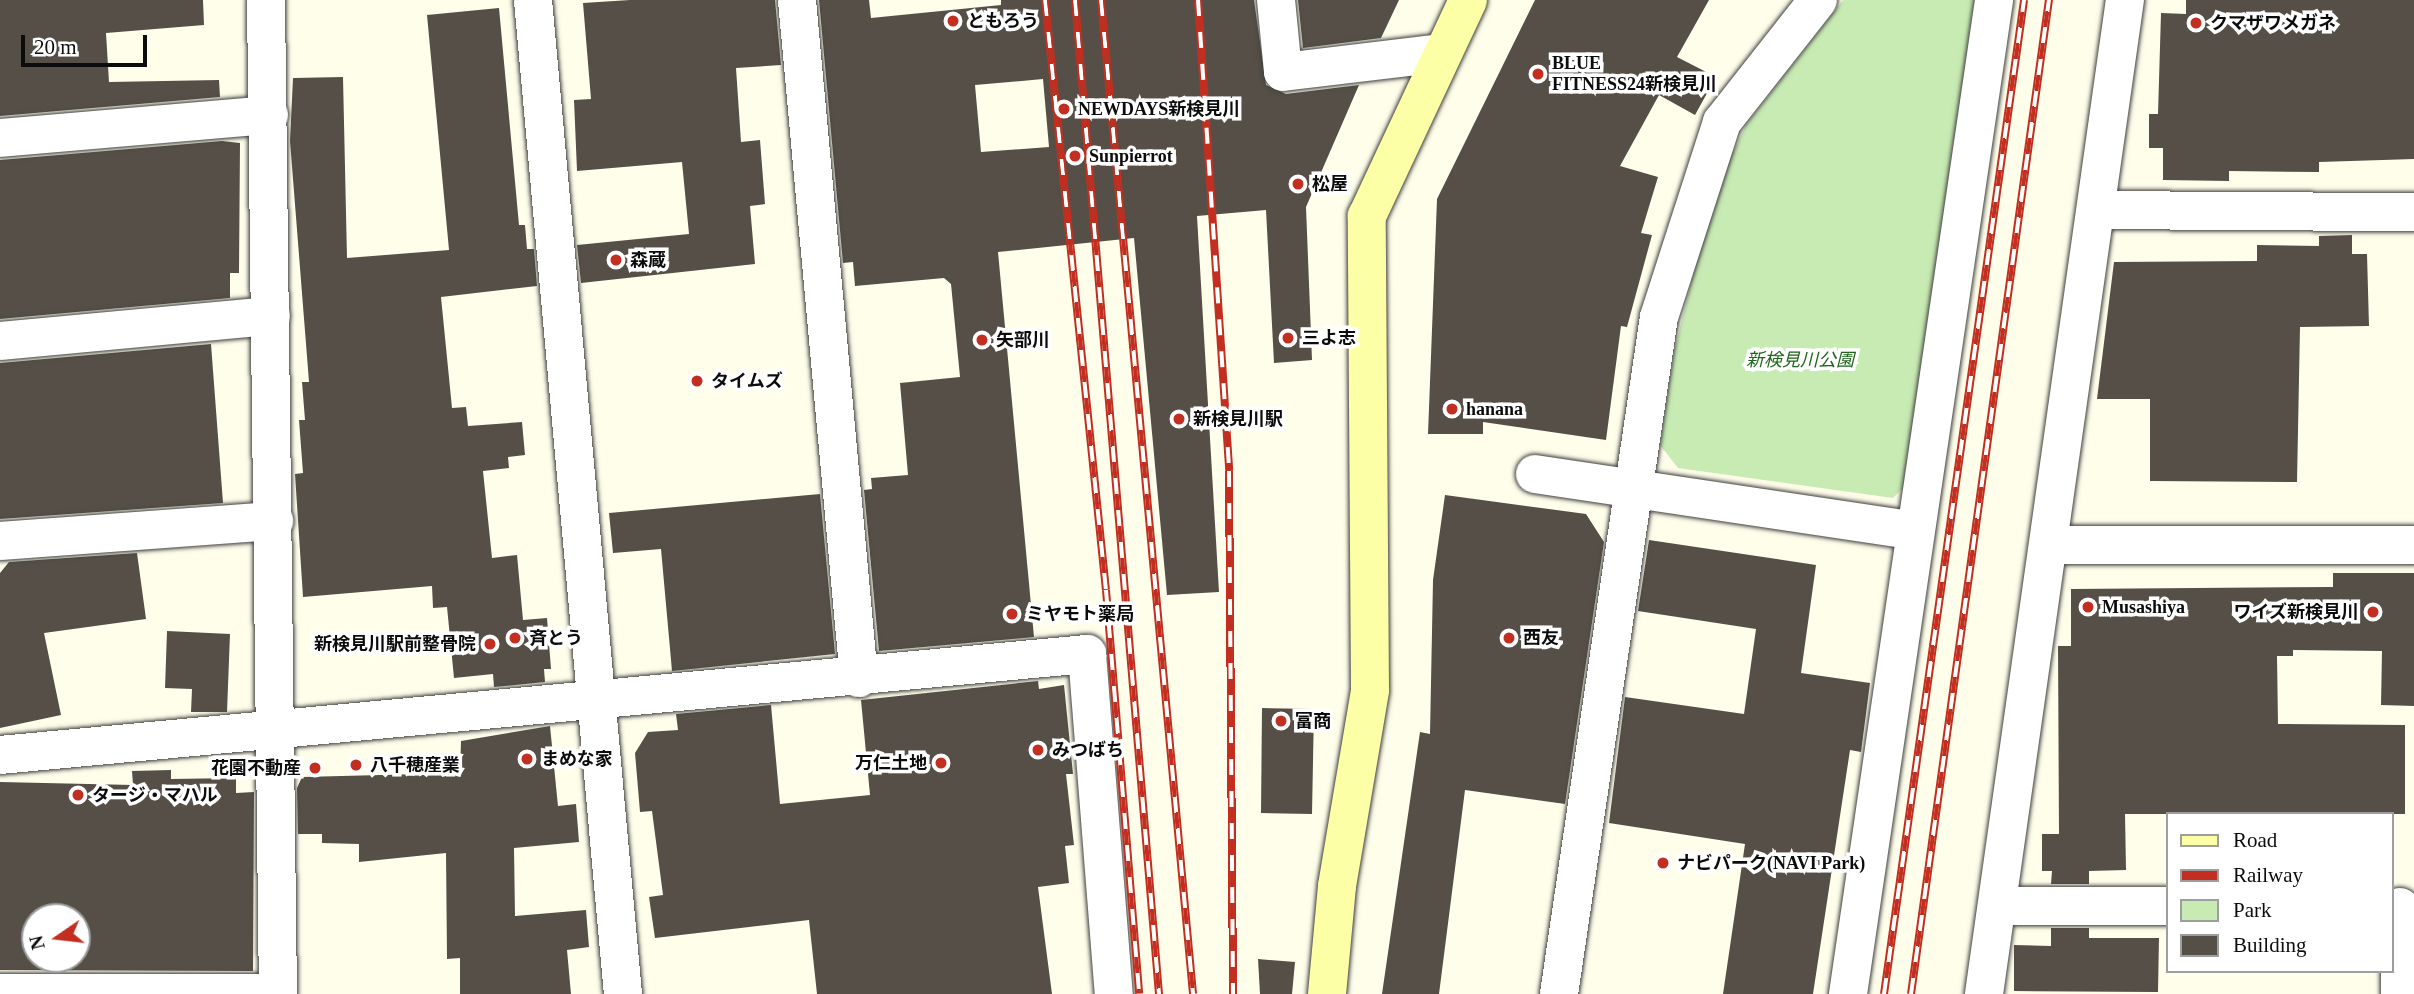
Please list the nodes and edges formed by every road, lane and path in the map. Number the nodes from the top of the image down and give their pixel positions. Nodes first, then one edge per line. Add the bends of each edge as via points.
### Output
1 (266, 0) edge
2 (533, 0) edge
3 (797, 0) edge
4 (1276, 0) edge
5 (1468, 0) edge
6 (1818, 0) edge
7 (1994, 0) edge
8 (2125, 0) edge
9 (1443, 53) junction
10 (268, 115) junction
11 (0, 138) edge
12 (2097, 210) junction
13 (2414, 212) edge
14 (271, 316) junction
15 (0, 341) edge
16 (1535, 474) dead end
17 (1633, 486) junction
18 (274, 521) junction
19 (1915, 531) junction
20 (0, 541) edge
21 (2049, 545) junction
22 (2414, 545) edge
23 (859, 678) junction
24 (596, 704) junction
25 (276, 733) junction
26 (0, 755) edge
27 (1997, 906) junction
28 (2166, 906) edge
29 (2402, 907) edge
30 (0, 993) edge
31 (278, 993) edge
32 (624, 994) edge
33 (1114, 994) edge
34 (1327, 994) edge
35 (1559, 994) edge
36 (1849, 994) edge
37 (1984, 994) edge
38 (2400, 994) edge

1 - 10 street
2 - 24 street
3 - 23 street
4 - 9 street via 1283,72
5 - 9 street
6 - 17 street via 1722,122 1659,317
7 - 19 street
8 - 12 street
9 - 34 street via 1367,216 1370,690 1337,886
10 - 11 street
10 - 14 street
12 - 13 street
12 - 21 street
14 - 15 street
14 - 18 street
16 - 17 street
17 - 19 street
17 - 35 street
18 - 20 street
18 - 25 street
19 - 36 street
21 - 22 street
21 - 27 street
23 - 24 street
23 - 33 street via 1087,654
24 - 25 street
24 - 32 street
25 - 26 street
25 - 31 street
27 - 28 street
27 - 37 street
29 - 38 street
30 - 31 street

